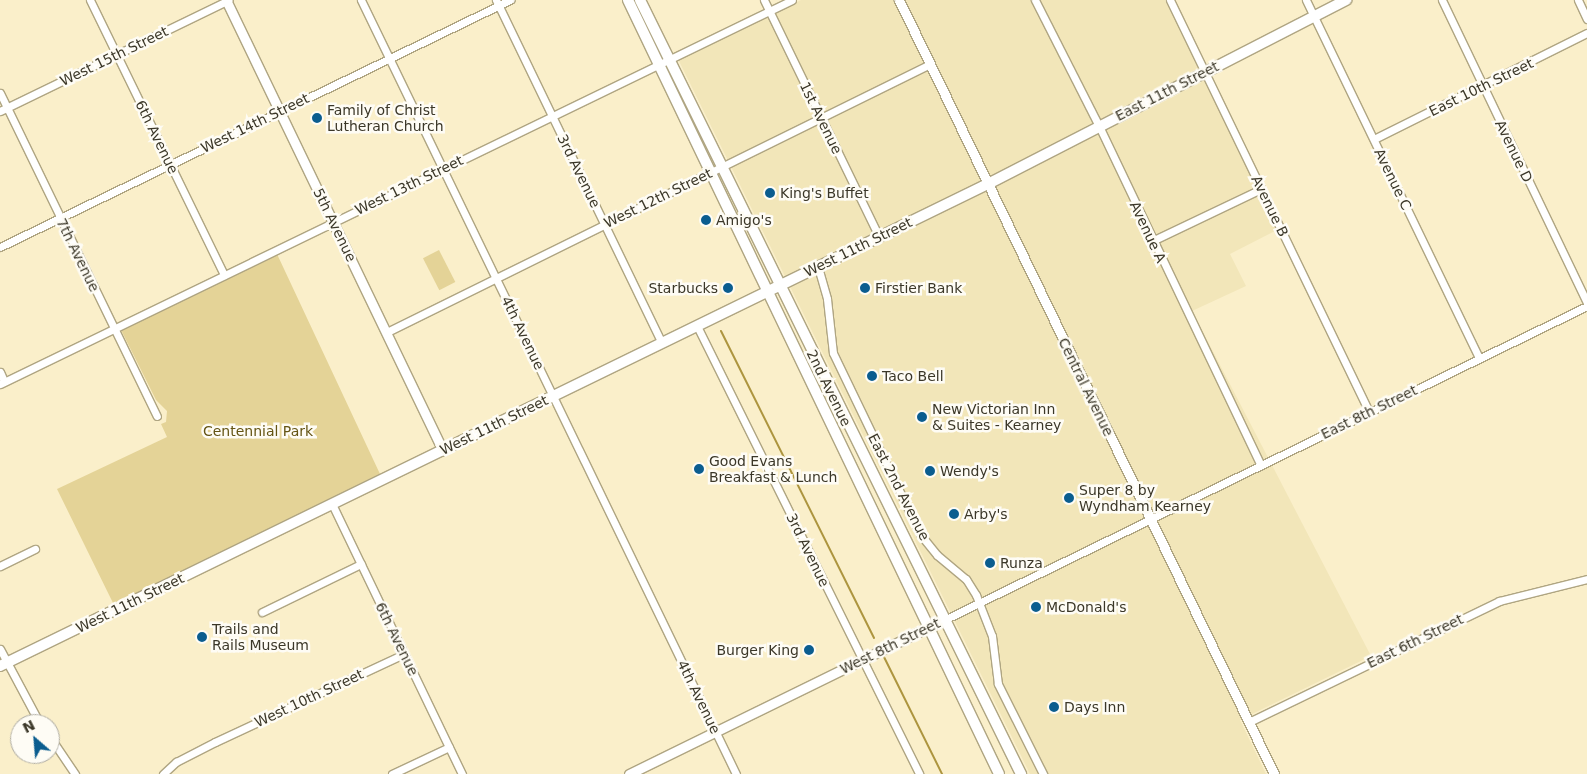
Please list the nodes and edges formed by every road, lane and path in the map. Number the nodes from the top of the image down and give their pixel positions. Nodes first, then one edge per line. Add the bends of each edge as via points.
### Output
1 (90, 0) edge
2 (227, 0) edge
3 (361, 0) edge
4 (510, 0) edge
5 (628, 0) edge
6 (640, 0) edge
7 (764, 0) edge
8 (792, 0) edge
9 (899, 0) edge
10 (1034, 0) edge
11 (1170, 0) edge
12 (1306, 0) edge
13 (1346, 0) edge
14 (1442, 0) edge
15 (1578, 0) edge
16 (497, 3) edge
17 (769, 11) junction
18 (1314, 16) junction
19 (1587, 19) edge
20 (1587, 33) edge
21 (117, 54) junction
22 (390, 58) junction
23 (664, 62) junction
24 (930, 64) junction
25 (1206, 71) junction
26 (1483, 86) junction
27 (0, 93) edge
28 (7, 108) junction
29 (0, 111) edge
30 (280, 111) junction
31 (552, 116) junction
32 (821, 118) junction
33 (1099, 126) junction
34 (1374, 139) junction
35 (170, 164) junction
36 (721, 167) junction
37 (443, 169) junction
38 (710, 172) junction
39 (988, 184) junction
40 (1261, 189) junction
41 (59, 218) junction
42 (333, 222) junction
43 (605, 224) junction
44 (879, 237) junction
45 (1152, 241) junction
46 (0, 247) edge
47 (818, 267) junction
48 (224, 275) junction
49 (496, 278) junction
50 (779, 286) junction
51 (768, 291) junction
52 (1587, 304) edge
53 (697, 326) junction
54 (114, 328) junction
55 (387, 332) junction
56 (662, 343) junction
57 (1479, 358) junction
58 (0, 372) edge
59 (2, 382) edge
60 (553, 396) junction
61 (1369, 411) junction
62 (157, 416) dead end
63 (443, 450) junction
64 (1261, 465) junction
65 (332, 504) junction
66 (1151, 519) junction
67 (35, 549) dead end
68 (361, 564) junction
69 (0, 566) edge
70 (1587, 579) edge
71 (979, 603) junction
72 (262, 612) dead end
73 (944, 620) junction
74 (929, 627) junction
75 (0, 649) edge
76 (404, 654) junction
77 (863, 660) junction
78 (4, 664) edge
79 (34, 714) edge
80 (1249, 722) junction
81 (716, 732) junction
82 (449, 747) junction
83 (60, 752) edge
84 (75, 774) edge
85 (163, 774) edge
86 (392, 774) edge
87 (462, 774) edge
88 (629, 774) edge
89 (736, 774) edge
90 (920, 774) edge
91 (999, 774) edge
92 (1021, 774) edge
93 (1043, 774) edge
94 (1274, 774) edge

1 - 21 street, 6th Avenue
2 - 21 street, West 15th Street
2 - 30 street, 5th Avenue
3 - 22 street, 4th Avenue
4 - 16 street, West 14th Street
5 - 23 main road, 2nd Avenue
6 - 23 main road, 2nd Avenue
7 - 17 street, 1st Avenue
8 - 17 street, West 13th Street
9 - 24 street, Central Avenue
10 - 33 street, Avenue A
11 - 25 street, Avenue B
12 - 18 street, Avenue C
13 - 18 main road, East 11th Street
14 - 26 street, Avenue D
15 - 19 street
16 - 22 street, West 14th Street
16 - 31 street, 3rd Avenue
17 - 23 street, West 13th Street
17 - 32 street, 1st Avenue
18 - 25 main road, East 11th Street
18 - 34 street, Avenue C
20 - 26 street, East 10th Street
21 - 28 street, West 15th Street
21 - 35 street, 6th Avenue
22 - 30 street, West 14th Street
22 - 37 street, 4th Avenue
23 - 31 street, West 13th Street
23 - 36 main road, 2nd Avenue
23 - 38 main road, 2nd Avenue
24 - 32 street, West 12th Street
24 - 39 street, Central Avenue
25 - 33 main road, East 11th Street
25 - 40 street, Avenue B
26 - 34 street, East 10th Street
26 - 52 street, Avenue D
27 - 28 street, 7th Avenue
28 - 29 street, West 15th Street
28 - 41 street, 7th Avenue
30 - 35 street, West 14th Street
30 - 42 street, 5th Avenue
31 - 37 street, West 13th Street
31 - 43 street, 3rd Avenue
32 - 36 street, West 12th Street
32 - 44 street, 1st Avenue
33 - 39 main road, East 11th Street
33 - 45 street, Avenue A
34 - 57 street, Avenue C
35 - 41 street, West 14th Street
35 - 48 street, 6th Avenue
36 - 38 street, West 12th Street
36 - 50 main road, 2nd Avenue
37 - 42 street, West 13th Street
37 - 49 street, 4th Avenue
38 - 43 street, West 12th Street
38 - 51 main road, 2nd Avenue
39 - 44 main road, West 11th Street
39 - 66 street, Central Avenue
40 - 45 street
40 - 61 street, Avenue B
41 - 46 street, West 14th Street
41 - 54 street, 7th Avenue
42 - 48 street, West 13th Street
42 - 55 street, 5th Avenue
43 - 49 street, West 12th Street
43 - 56 street, 3rd Avenue
44 - 47 main road, West 11th Street
45 - 64 street, Avenue A
47 - 50 main road, West 11th Street
47 - 71 street, East 2nd Avenue via 827,300 828,334 837,362 920,534 937,555 966,579
48 - 54 street, West 13th Street
49 - 55 street, West 12th Street
49 - 60 street, 4th Avenue
50 - 51 main road, West 11th Street
50 - 73 main road, 2nd Avenue
51 - 53 main road, West 11th Street
51 - 74 main road, 2nd Avenue
52 - 57 street, East 8th Street
53 - 56 main road, West 11th Street
53 - 77 street, 3rd Avenue
54 - 59 street, West 13th Street
54 - 62 street, 7th Avenue
55 - 63 street, 5th Avenue
56 - 60 main road, West 11th Street
57 - 61 street, East 8th Street
58 - 59 street
60 - 63 main road, West 11th Street
60 - 81 street, 4th Avenue
61 - 64 street, East 8th Street
63 - 65 main road, West 11th Street
64 - 66 street, East 8th Street
65 - 68 street, 6th Avenue
65 - 78 main road, West 11th Street
66 - 71 street, West 8th Street
66 - 80 street, Central Avenue
67 - 69 street
68 - 72 street
68 - 76 street, 6th Avenue
70 - 80 street, East 6th Street via 1499,601
71 - 73 street, West 8th Street
71 - 93 street, East 2nd Avenue via 992,636 998,684
73 - 74 street, West 8th Street
73 - 92 main road, 2nd Avenue
74 - 77 street, West 8th Street
74 - 91 main road, 2nd Avenue
75 - 78 street
76 - 82 street, 6th Avenue
76 - 85 street, West 10th Street via 215,742 176,762
77 - 81 street, West 8th Street
77 - 90 street, 3rd Avenue
78 - 79 street
80 - 94 street, Central Avenue
81 - 88 street, West 8th Street
81 - 89 street, 4th Avenue
82 - 86 street
82 - 87 street, 6th Avenue
83 - 84 street

